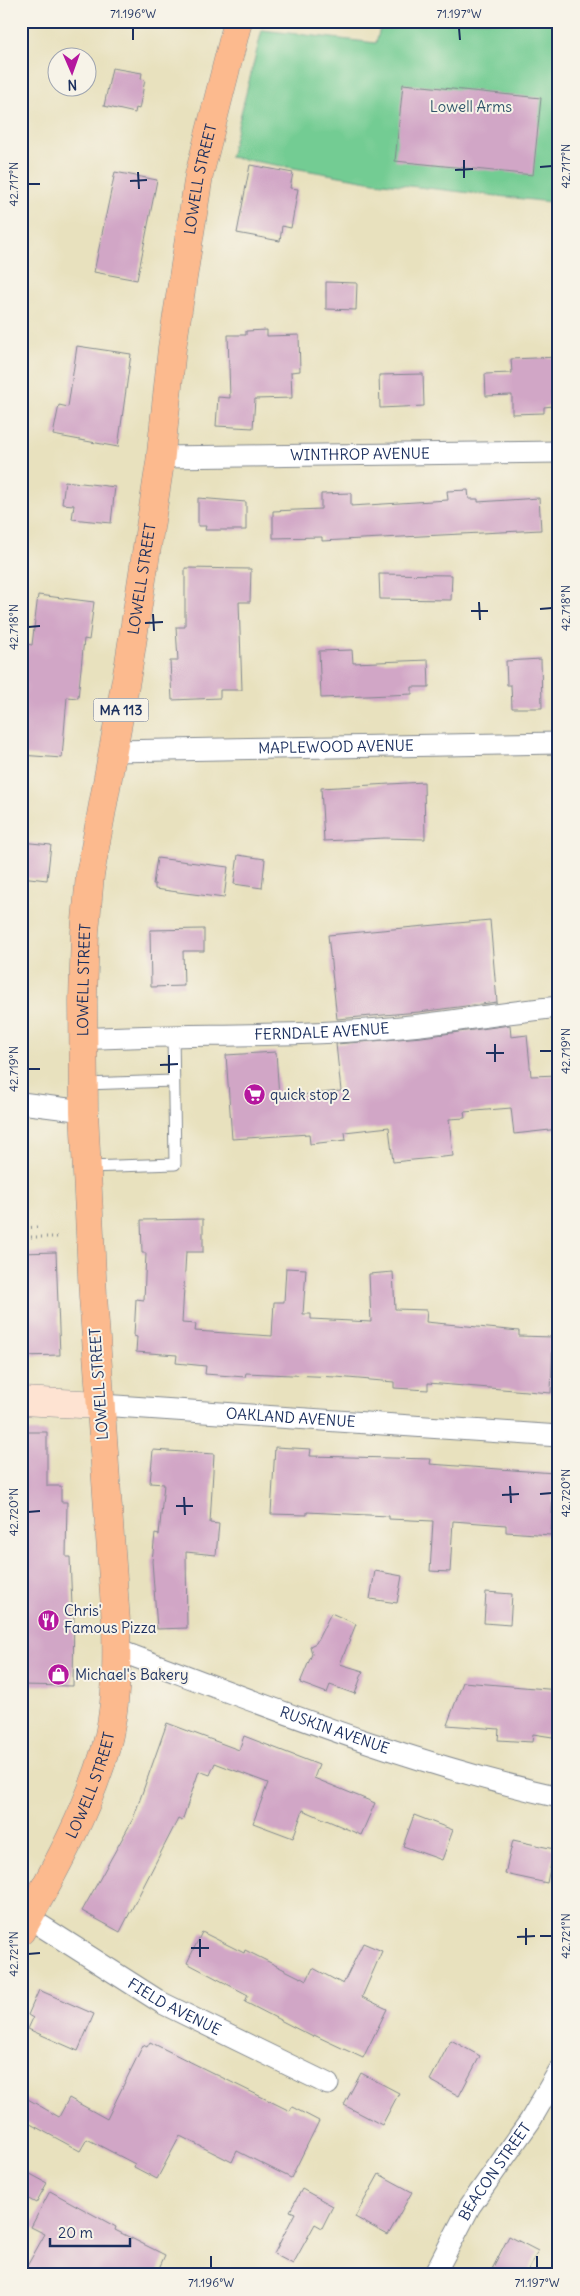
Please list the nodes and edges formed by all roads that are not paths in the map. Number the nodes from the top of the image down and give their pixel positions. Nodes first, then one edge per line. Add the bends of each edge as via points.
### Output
1 (238, 21) edge
2 (559, 452) edge
3 (161, 457) junction
4 (559, 743) edge
5 (114, 751) junction
6 (559, 1007) edge
7 (173, 1034) junction
8 (82, 1039) junction
9 (173, 1081) junction
10 (84, 1084) junction
11 (21, 1103) edge
12 (84, 1110) junction
13 (88, 1167) junction
14 (21, 1401) edge
15 (101, 1405) junction
16 (559, 1436) edge
17 (117, 1650) junction
18 (559, 1797) edge
19 (24, 1921) edge
20 (559, 2071) edge
21 (328, 2084) dead end
22 (434, 2275) edge

1 - 3 main road, LOWELL STREET / MA 113 via 199,175 172,348
2 - 3 street, WINTHROP AVENUE
3 - 5 main road, LOWELL STREET / MA 113
4 - 5 street, MAPLEWOOD AVENUE
5 - 8 main road, LOWELL STREET / MA 113 via 90,876
6 - 7 street, FERNDALE AVENUE via 401,1027 286,1034
7 - 8 street, FERNDALE AVENUE
7 - 9 lane
8 - 10 main road, LOWELL STREET / MA 113
9 - 10 lane
9 - 13 lane via 175,1164
10 - 12 main road, LOWELL STREET / MA 113
11 - 12 street
12 - 13 main road, LOWELL STREET / MA 113
13 - 15 main road, LOWELL STREET / MA 113
14 - 15 street, OAKLAND AVENUE
15 - 16 street, OAKLAND AVENUE
15 - 17 main road, LOWELL STREET / MA 113
17 - 18 street, RUSKIN AVENUE via 337,1732 507,1785
17 - 19 main road, LOWELL STREET / MA 113 via 105,1750 65,1853
19 - 21 street, FIELD AVENUE via 162,2003
20 - 22 street, BEACON STREET via 530,2121 470,2206

